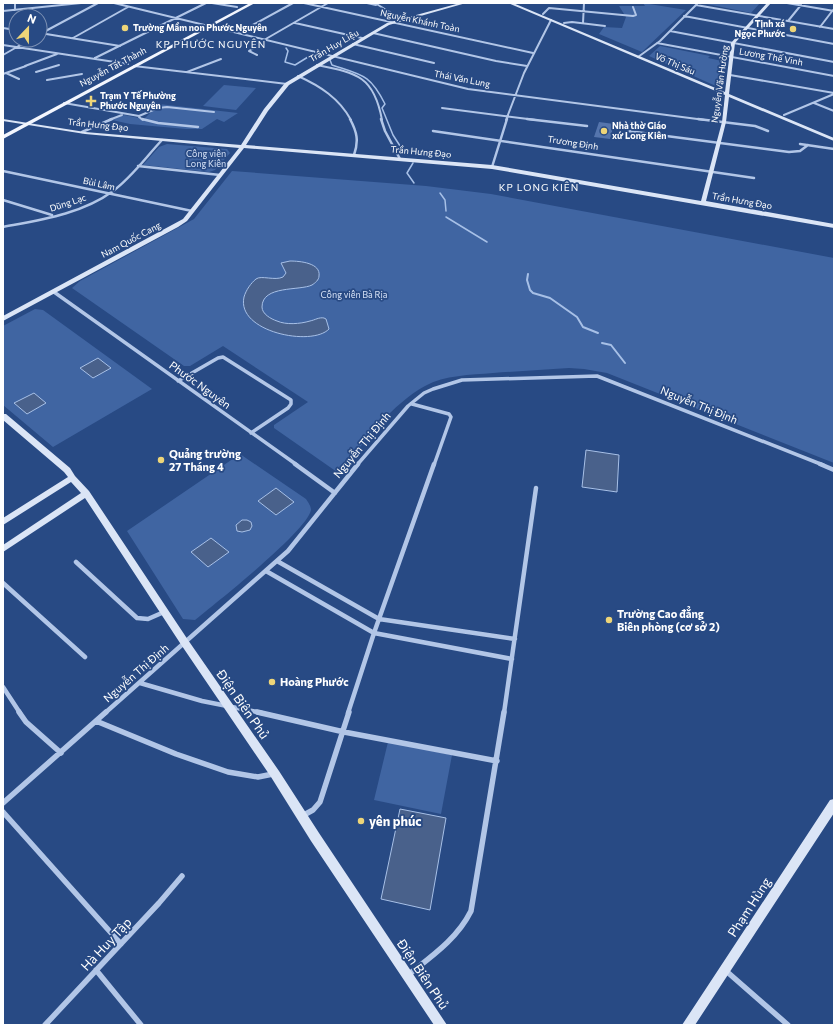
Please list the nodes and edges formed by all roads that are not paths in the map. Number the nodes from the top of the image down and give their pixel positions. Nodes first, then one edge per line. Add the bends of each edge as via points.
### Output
1 (81, 3) edge
2 (98, 3) edge
3 (114, 3) edge
4 (206, 3) edge
5 (212, 3) edge
6 (245, 3) edge
7 (253, 3) edge
8 (293, 3) edge
9 (304, 3) edge
10 (328, 3) edge
11 (367, 3) edge
12 (374, 3) edge
13 (464, 3) edge
14 (510, 3) edge
15 (516, 3) edge
16 (552, 3) edge
17 (584, 3) edge
18 (770, 3) edge
19 (788, 3) edge
20 (697, 4) edge
21 (378, 5) junction
22 (801, 5) junction
23 (129, 7) junction
24 (237, 7) junction
25 (321, 7) junction
26 (633, 7) dead end
27 (34, 8) edge
28 (549, 8) junction
29 (833, 10) edge
30 (584, 11) junction
31 (684, 16) junction
32 (758, 16) junction
33 (547, 17) junction
34 (176, 18) junction
35 (400, 19) junction
36 (788, 21) junction
37 (294, 22) junction
38 (391, 22) junction
39 (564, 23) junction
40 (583, 23) junction
41 (206, 26) junction
42 (605, 26) dead end
43 (820, 27) junction
44 (746, 28) junction
45 (48, 29) edge
46 (834, 29) edge
47 (670, 31) junction
48 (238, 33) junction
49 (373, 33) junction
50 (48, 34) edge
51 (72, 38) junction
52 (362, 38) junction
53 (265, 40) junction
54 (657, 43) junction
55 (733, 43) junction
56 (353, 44) junction
57 (834, 44) edge
58 (120, 46) junction
59 (15, 48) edge
60 (24, 48) edge
61 (57, 53) junction
62 (533, 53) junction
63 (3, 55) edge
64 (256, 55) dead end
65 (332, 56) junction
66 (641, 56) junction
67 (731, 57) junction
68 (94, 59) junction
69 (220, 59) dead end
70 (434, 62) dead end
71 (834, 62) edge
72 (59, 65) dead end
73 (131, 65) junction
74 (317, 65) junction
75 (527, 66) junction
76 (36, 72) dead end
77 (186, 72) junction
78 (5, 73) edge
79 (82, 74) dead end
80 (730, 75) junction
81 (298, 76) junction
82 (834, 76) edge
83 (19, 80) dead end
84 (47, 80) dead end
85 (287, 84) junction
86 (727, 93) junction
87 (834, 93) edge
88 (514, 94) junction
89 (63, 103) junction
90 (814, 103) junction
91 (442, 108) dead end
92 (834, 111) edge
93 (214, 112) dead end
94 (124, 114) junction
95 (784, 115) junction
96 (139, 116) junction
97 (506, 116) junction
98 (3, 120) edge
99 (18, 122) junction
100 (724, 122) junction
101 (26, 124) junction
102 (586, 126) dead end
103 (198, 127) dead end
104 (3, 131) edge
105 (433, 131) dead end
106 (628, 131) dead end
107 (768, 131) dead end
108 (82, 132) junction
109 (834, 136) edge
110 (3, 137) edge
111 (162, 140) junction
112 (500, 140) junction
113 (834, 140) edge
114 (719, 143) junction
115 (800, 144) dead end
116 (808, 145) junction
117 (242, 146) junction
118 (834, 149) edge
119 (354, 155) junction
120 (400, 159) junction
121 (138, 166) junction
122 (492, 167) junction
123 (3, 171) edge
124 (711, 172) junction
125 (220, 175) junction
126 (754, 178) dead end
127 (108, 194) junction
128 (3, 200) edge
129 (703, 202) junction
130 (192, 211) junction
131 (54, 216) junction
132 (834, 226) edge
133 (3, 227) edge
134 (54, 292) junction
135 (3, 319) edge
136 (178, 381) junction
137 (412, 404) junction
138 (3, 416) edge
139 (251, 433) junction
140 (834, 470) edge
141 (72, 478) junction
142 (536, 488) dead end
143 (86, 493) junction
144 (335, 493) junction
145 (3, 522) edge
146 (3, 549) edge
147 (277, 561) junction
148 (76, 562) dead end
149 (266, 571) junction
150 (3, 583) edge
151 (164, 612) junction
152 (379, 619) junction
153 (374, 633) junction
154 (515, 639) junction
155 (185, 643) junction
156 (86, 657) dead end
157 (512, 659) junction
158 (140, 683) junction
159 (3, 687) edge
160 (228, 705) junction
161 (96, 721) junction
162 (344, 732) junction
163 (61, 753) junction
164 (497, 760) junction
165 (275, 774) junction
166 (3, 803) edge
167 (834, 804) edge
168 (3, 812) edge
169 (302, 817) junction
170 (182, 876) dead end
171 (121, 944) junction
172 (724, 969) junction
173 (96, 970) junction
174 (408, 975) junction
175 (45, 1025) edge
176 (141, 1025) edge
177 (441, 1025) edge
178 (688, 1025) edge
179 (788, 1025) edge

1 - 27 street
2 - 45 street
3 - 23 street, Thái Văn Lung
4 - 34 street
5 - 24 street
6 - 24 main road, Nguyễn Tất Thành
7 - 41 main road, Nguyễn Tất Thành
8 - 48 street
9 - 25 street, Nguyễn Khánh Toàn
10 - 25 street
11 - 21 street
12 - 21 street
13 - 35 street, Trần Huy Liệu
14 - 33 street, Võ Thị Sáu
15 - 33 street, Võ Thị Sáu
16 - 28 street
17 - 30 street
18 - 32 street, Nguyễn Văn Hưởng
19 - 22 street
20 - 31 street
20 - 32 street
21 - 35 street
22 - 29 street
22 - 36 street
23 - 34 street, Thái Văn Lung
23 - 51 street
24 - 41 main road, Nguyễn Tất Thành
25 - 37 street
25 - 38 street, Nguyễn Khánh Toàn
26 - 30 street via 636,15 633,16
28 - 30 street
28 - 33 street
29 - 43 street
30 - 40 street
31 - 44 street
31 - 47 street
32 - 36 street
32 - 44 street, Nguyễn Văn Hưởng
33 - 39 street, Võ Thị Sáu
33 - 62 street
33 - 66 street, Võ Thị Sáu
34 - 41 street, Thái Văn Lung
34 - 58 street
35 - 38 street, Trần Huy Liệu
36 - 43 street
37 - 52 street
37 - 53 street
38 - 49 street, Trần Huy Liệu
38 - 62 street, Nguyễn Khánh Toàn
39 - 40 street
39 - 66 street, Võ Thị Sáu
40 - 42 street
41 - 48 street, Thái Văn Lung
41 - 73 main road, Nguyễn Tất Thành
43 - 46 street
44 - 55 street, Nguyễn Văn Hưởng
44 - 57 street
47 - 54 street
47 - 55 street
48 - 53 street, Thái Văn Lung
49 - 52 street, Trần Huy Liệu
49 - 75 street
50 - 51 street
51 - 58 street
52 - 56 street, Trần Huy Liệu
53 - 64 street via 250,51
53 - 65 street, Thái Văn Lung
54 - 66 street
54 - 67 street, Lương Thế Vinh
55 - 67 street, Nguyễn Văn Hưởng
55 - 71 street
56 - 65 street, Trần Huy Liệu
56 - 70 street
58 - 68 street
59 - 63 street
60 - 61 street
61 - 68 street
61 - 78 street
62 - 75 street
65 - 74 street, Trần Huy Liệu
65 - 88 street, Thái Văn Lung via 460,87
66 - 86 street, Võ Thị Sáu
67 - 80 street, Nguyễn Văn Hưởng
67 - 82 street, Lương Thế Vinh
68 - 73 street
69 - 77 street
72 - 76 street
73 - 77 street
73 - 89 main road, Nguyễn Tất Thành
73 - 99 main road, Nguyễn Tất Thành
74 - 81 street, Trần Huy Liệu
74 - 120 street via 359,76 371,86 378,101 384,129 398,149
75 - 88 street
77 - 85 street
78 - 83 street
79 - 84 street
80 - 86 street, Nguyễn Văn Hưởng
80 - 87 street
81 - 85 street, Trần Huy Liệu
81 - 119 street via 327,91 342,104 358,131 359,140
85 - 117 street, Trần Huy Liệu
86 - 95 street, Võ Thị Sáu
86 - 100 street, Nguyễn Văn Hưởng
86 - 113 street, Võ Thị Sáu
87 - 90 street
88 - 97 street
88 - 100 street, Thái Văn Lung
89 - 94 street
89 - 101 main road, Nguyễn Tất Thành
90 - 92 street
90 - 95 street
91 - 97 street
93 - 96 street via 162,107
94 - 96 street
94 - 108 street
95 - 109 street, Võ Thị Sáu
96 - 103 street via 143,120
97 - 102 street
97 - 112 street
98 - 99 street, Trần Hưng Đạo
99 - 101 street, Trần Hưng Đạo
99 - 104 main road, Nguyễn Tất Thành
100 - 107 street, Thái Văn Lung via 755,126
100 - 114 street, Nguyễn Văn Hưởng
101 - 108 street, Trần Hưng Đạo
101 - 110 main road, Nguyễn Tất Thành
105 - 112 street, Trương Định
106 - 114 street
108 - 111 street, Trần Hưng Đạo
111 - 117 street, Trần Hưng Đạo
111 - 121 street, Dũng Lạc
112 - 122 street
112 - 124 street, Trương Định
114 - 116 street via 789,152 800,151
114 - 124 street, Nguyễn Văn Hưởng
115 - 116 street
116 - 118 street
117 - 119 street, Trần Hưng Đạo
117 - 125 street, Nam Quốc Cang
119 - 120 street, Trần Hưng Đạo
120 - 122 street, Trần Hưng Đạo
121 - 125 street
121 - 127 street, Dũng Lạc
122 - 129 street, Trần Hưng Đạo
123 - 127 street, Bùi Lâm
124 - 126 street, Trương Định
124 - 129 street, Nguyễn Văn Hưởng
125 - 130 street, Nam Quốc Cang
127 - 130 street, Bùi Lâm
127 - 131 street, Dũng Lạc
128 - 131 street
129 - 132 street, Trần Hưng Đạo
130 - 134 street, Nam Quốc Cang via 176,226
131 - 133 street, Dũng Lạc
134 - 135 street, Nam Quốc Cang
134 - 136 street, Phước Nguyên
136 - 139 street, Phước Nguyên
136 - 139 street via 223,357 291,400 288,408
137 - 140 street, Nguyễn Thị Định via 424,394 445,384 462,380 597,376
137 - 144 street, Nguyễn Thị Định
137 - 152 street via 449,414 451,417
138 - 141 street, Điện Biên Phủ via 67,470
139 - 144 street, Phước Nguyên
141 - 143 street, Điện Biên Phủ
141 - 145 street
142 - 154 street
143 - 146 street
143 - 151 street, Điện Biên Phủ
144 - 147 street, Nguyễn Thị Định via 318,517
147 - 149 street, Nguyễn Thị Định
147 - 152 street
148 - 151 street via 137,618 150,619
149 - 153 street
149 - 155 street, Nguyễn Thị Định
150 - 156 street
151 - 155 street, Điện Biên Phủ
152 - 153 street
152 - 154 street
153 - 157 street
153 - 162 street
154 - 157 street
155 - 158 street, Nguyễn Thị Định
155 - 160 street, Điện Biên Phủ
157 - 164 street
158 - 160 street via 202,701
158 - 161 street, Nguyễn Thị Định
159 - 163 street via 26,722
160 - 162 street
160 - 165 street, Điện Biên Phủ
161 - 163 street, Nguyễn Thị Định
161 - 165 street via 228,772 258,778
162 - 164 street
162 - 169 street via 320,802
163 - 166 street, Nguyễn Thị Định
164 - 174 street via 474,899 467,922 460,931
165 - 169 street, Điện Biên Phủ
167 - 172 street, Phạm Hùng
168 - 171 street
169 - 174 street, Điện Biên Phủ
170 - 171 street, Hà Huy Tập
171 - 173 street, Hà Huy Tập
172 - 178 street, Phạm Hùng
172 - 179 street
173 - 175 street, Hà Huy Tập
173 - 176 street
174 - 177 street, Điện Biên Phủ

